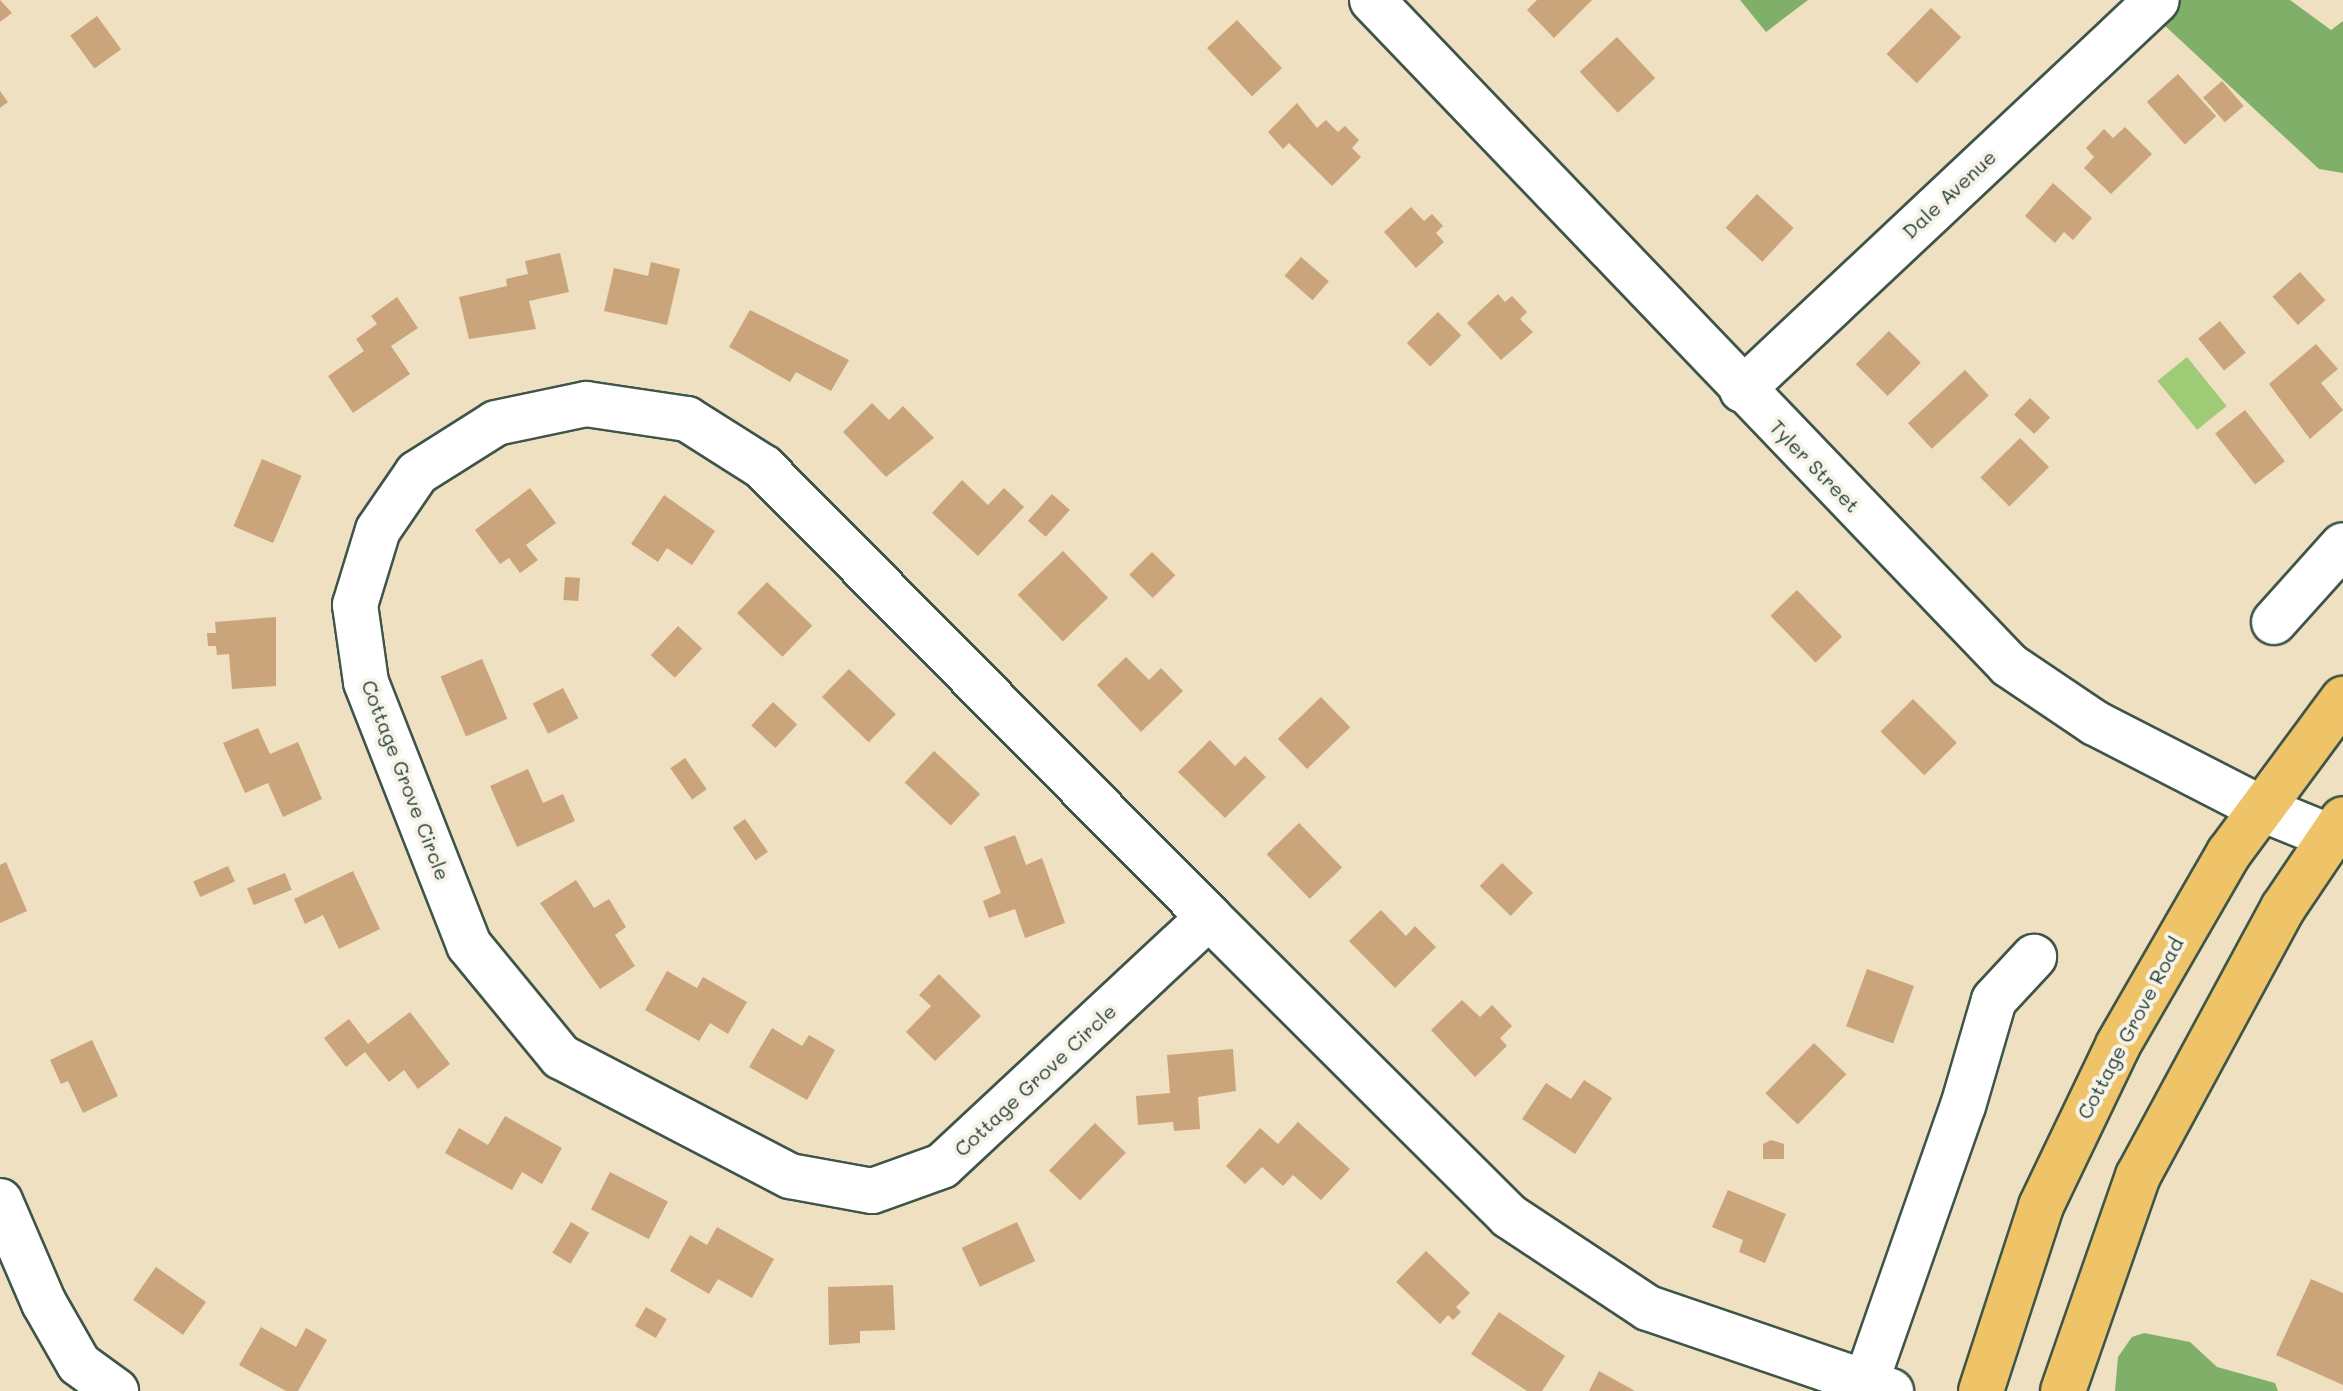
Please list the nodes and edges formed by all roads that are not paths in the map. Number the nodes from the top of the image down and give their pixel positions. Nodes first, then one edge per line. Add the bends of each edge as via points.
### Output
1 (1372, 0) edge
2 (2157, 0) edge
3 (1742, 390) junction
4 (2343, 545) edge
5 (2274, 622) dead end
6 (2343, 699) edge
7 (2262, 809) junction
8 (2337, 828) edge
9 (1209, 917) junction
10 (2034, 957) dead end
11 (0, 1201) edge
12 (1873, 1389) edge
13 (116, 1391) edge
14 (1981, 1391) edge
15 (2063, 1391) edge

1 - 3 street, Tyler Street
2 - 3 street, Dale Avenue
3 - 7 street, Tyler Street via 2009,665 2095,723
4 - 5 street
6 - 7 main road, Cottage Grove Road
7 - 8 street, Tyler Street
7 - 14 main road, Cottage Grove Road via 2172,946 2041,1206
8 - 15 main road via 2283,908 2138,1176
9 - 9 street, Cottage Grove Circle via 763,467 687,419 586,404 496,423 417,473 378,530 355,605 366,682 469,945 561,1057 790,1176 872,1191 942,1166
9 - 12 street, Cottage Grove Circle via 1509,1216 1648,1308
10 - 12 street via 1994,1000
11 - 13 street via 44,1303 79,1364

